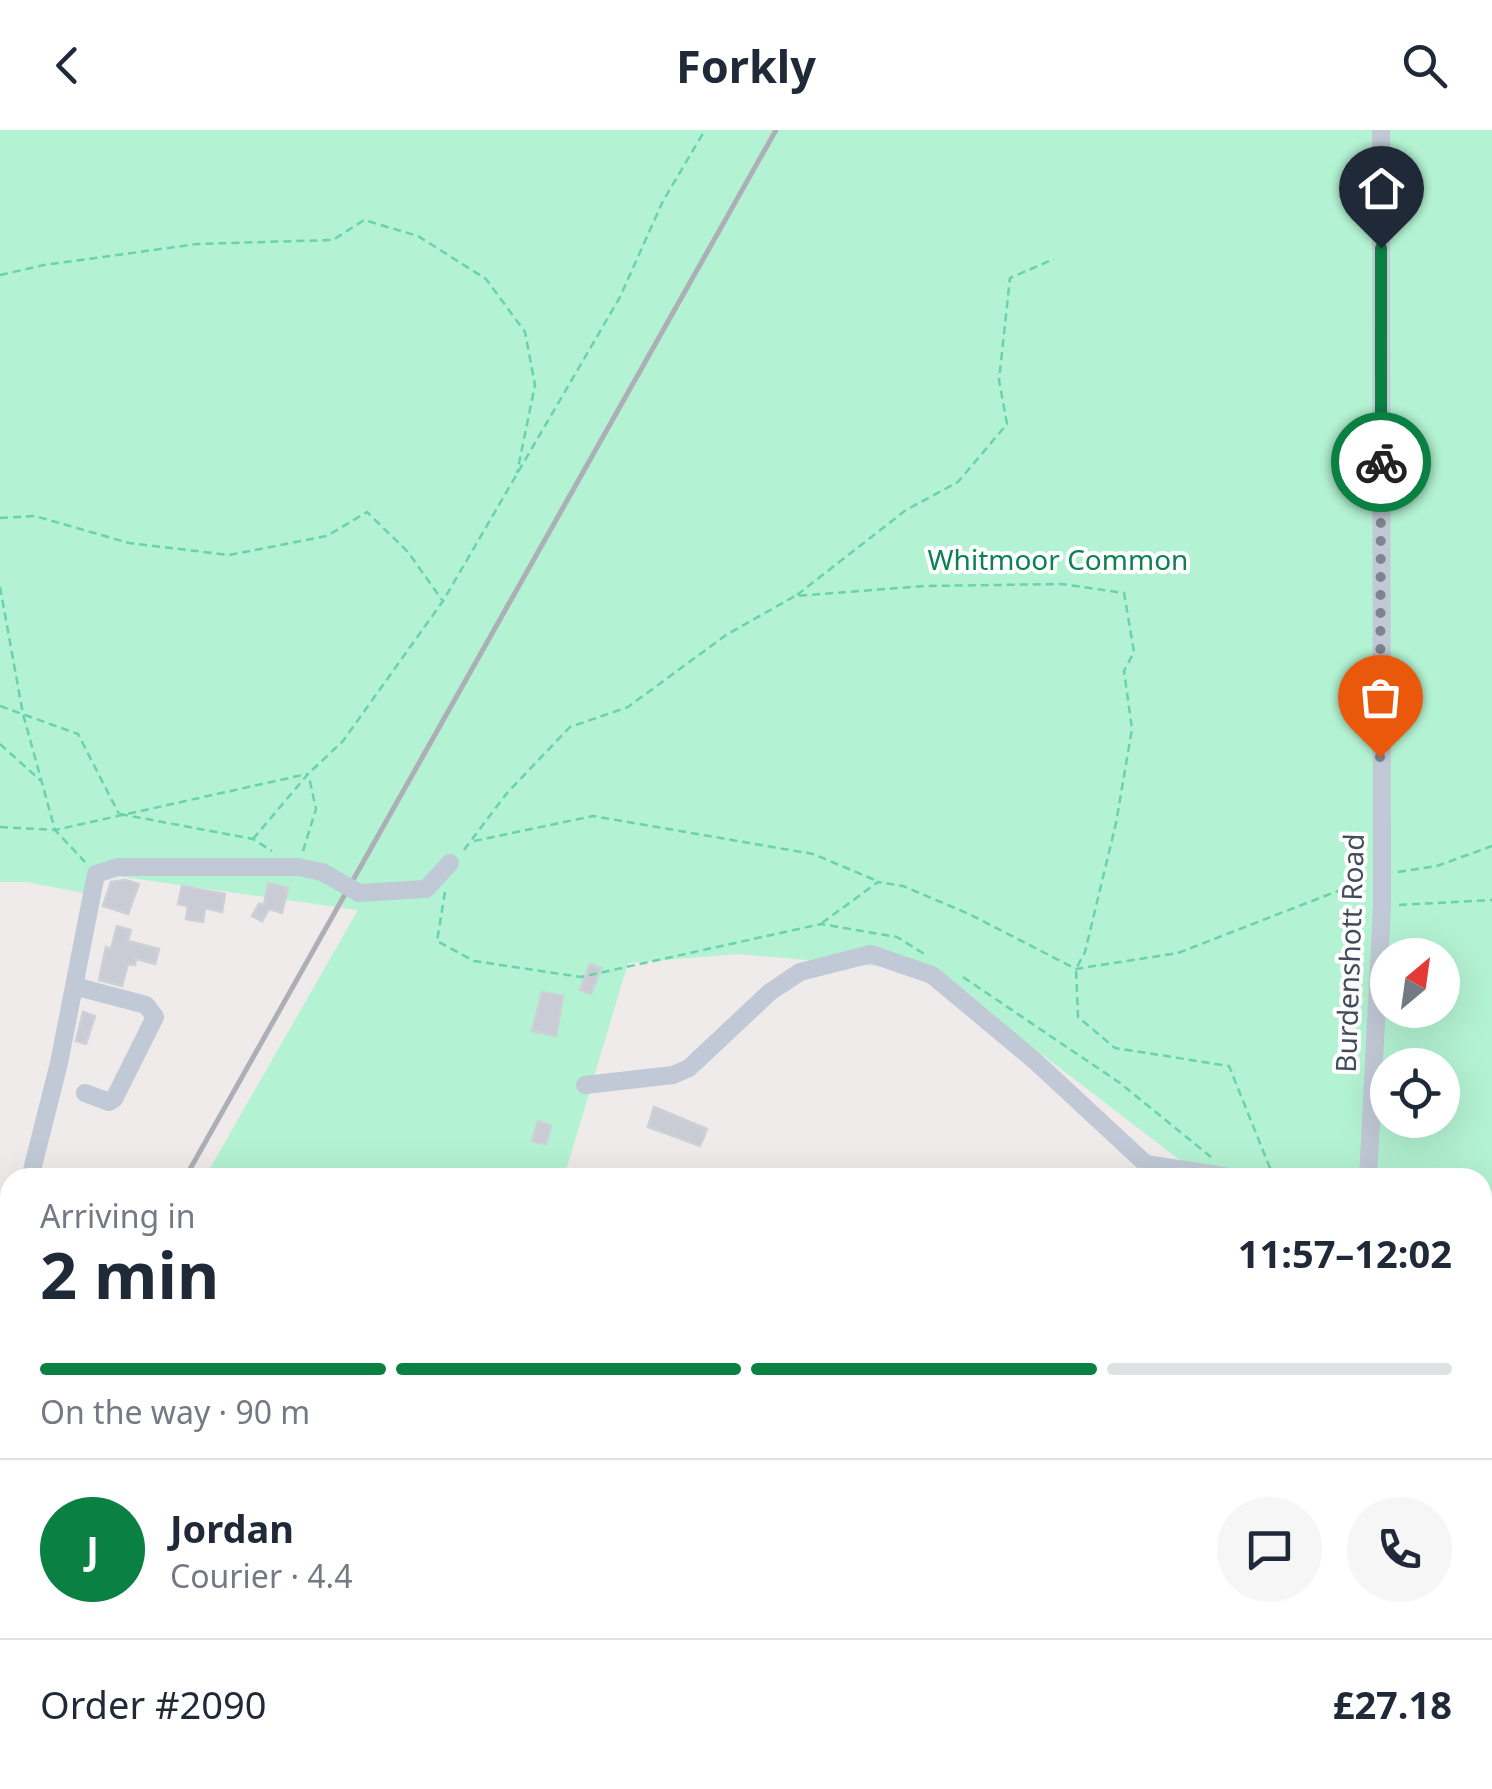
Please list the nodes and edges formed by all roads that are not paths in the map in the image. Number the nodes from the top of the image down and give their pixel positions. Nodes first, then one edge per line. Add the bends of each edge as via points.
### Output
1 (1381, 130) edge
2 (450, 864) road end
3 (74, 986) junction
4 (585, 1086) dead end
5 (85, 1093) dead end
6 (32, 1168) edge
7 (1174, 1168) edge
8 (1369, 1168) edge

1 - 8 street, Burdenshott Road via 1382,906
2 - 3 street, bridge via 426,889 360,893 298,867 118,867 96,874
3 - 5 street via 146,1006 154,1017 114,1100
3 - 6 street
4 - 7 street via 689,1068 800,972 870,954 932,974 1146,1164

